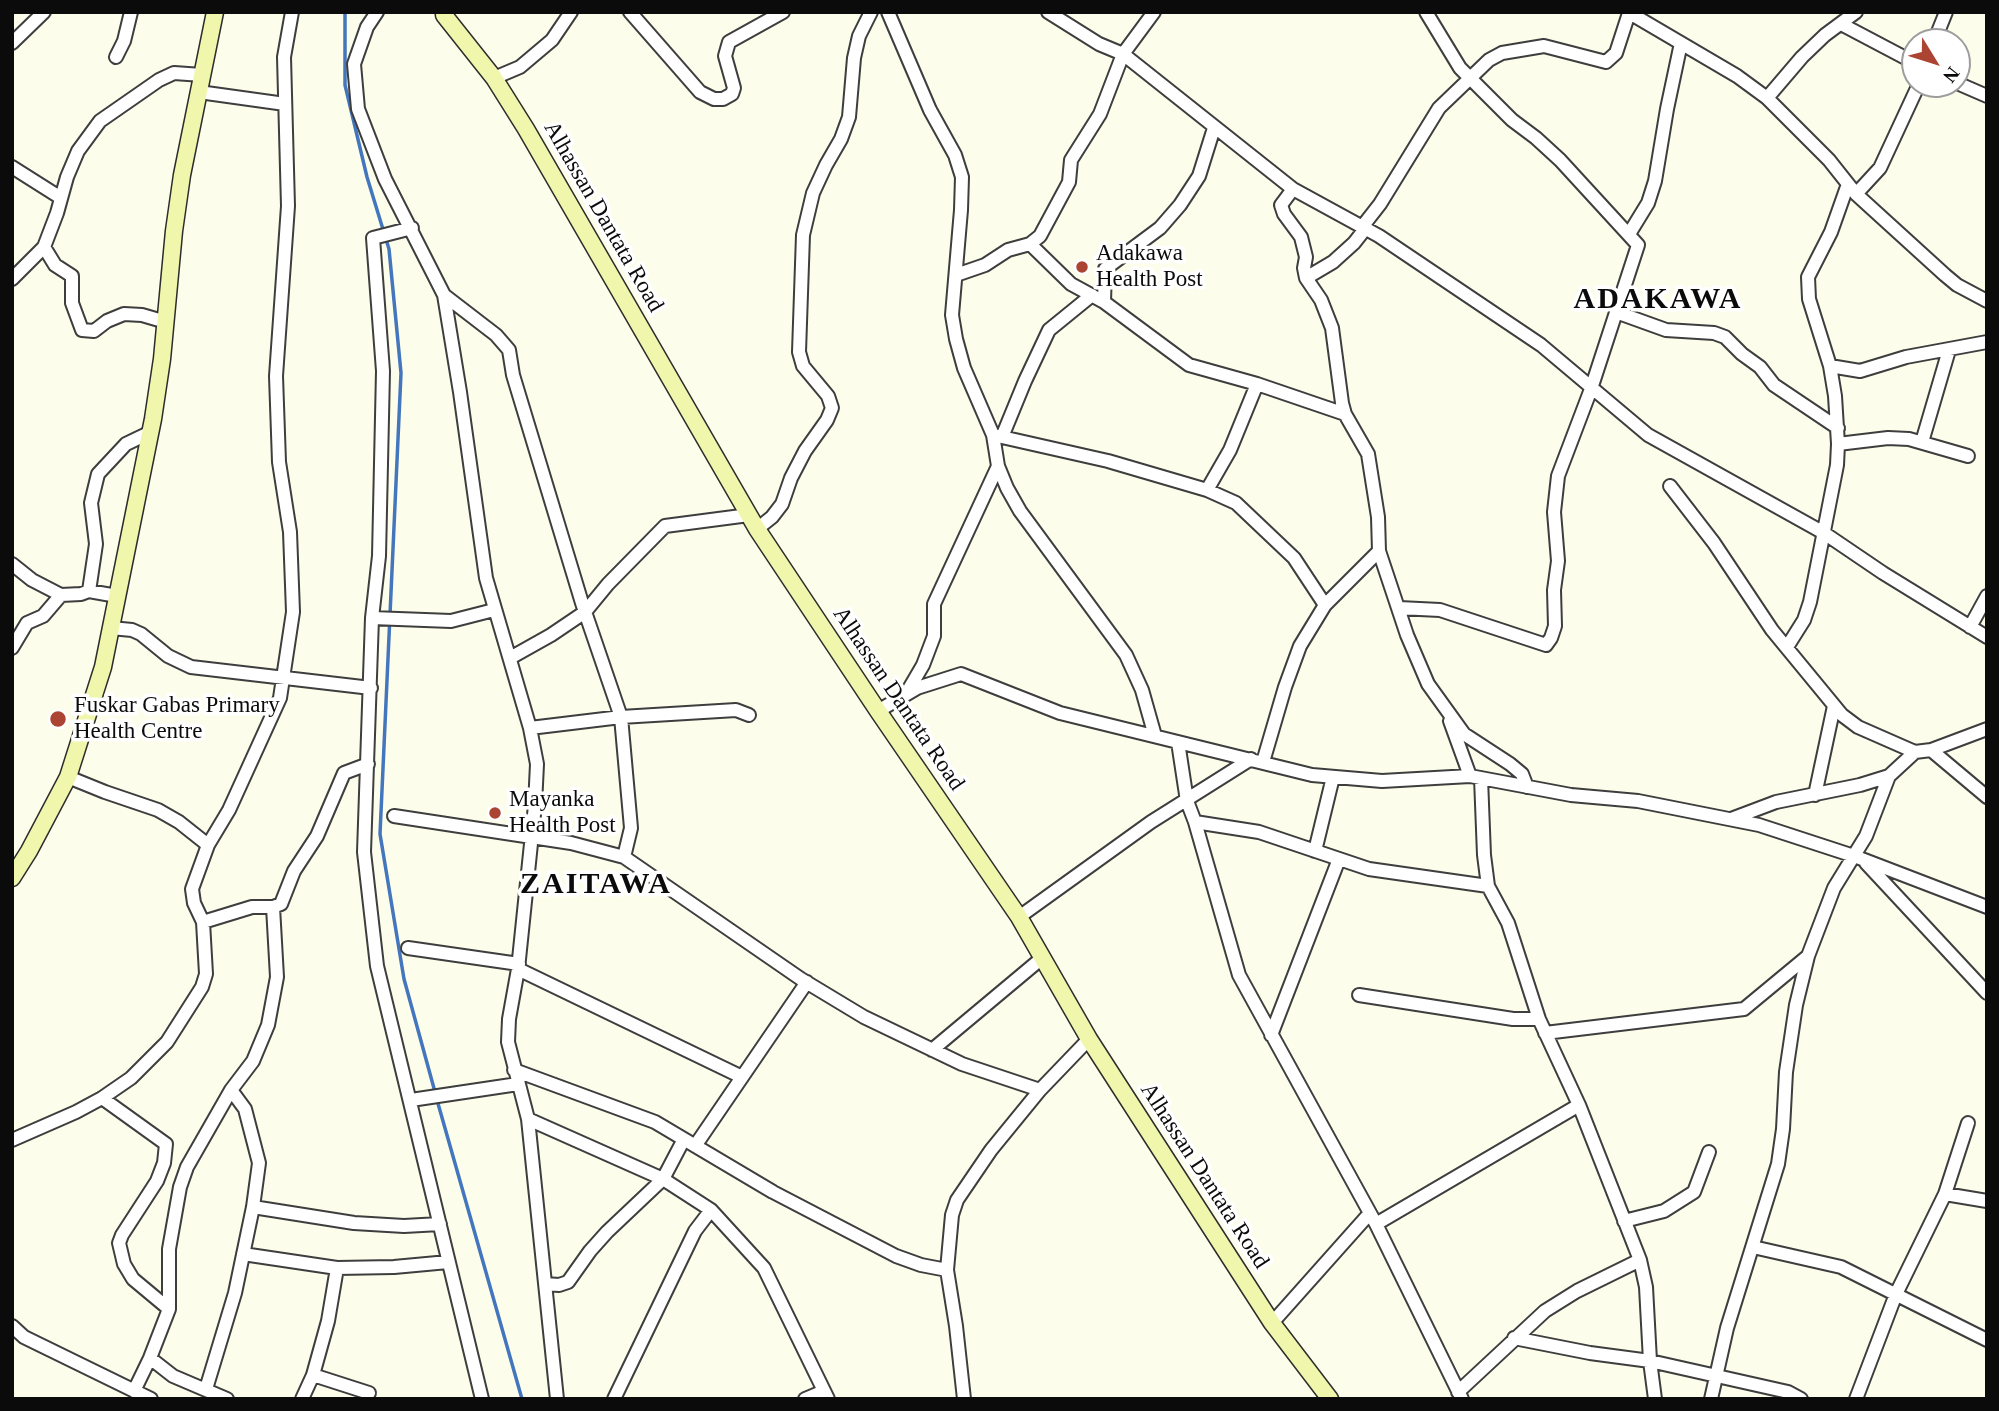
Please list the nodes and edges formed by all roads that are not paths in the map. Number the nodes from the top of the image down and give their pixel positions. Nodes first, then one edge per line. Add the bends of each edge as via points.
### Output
1 (44, 12) edge
2 (131, 12) edge
3 (215, 12) edge
4 (292, 12) edge
5 (377, 12) edge
6 (571, 12) edge
7 (629, 12) edge
8 (783, 12) edge
9 (871, 12) edge
10 (888, 12) edge
11 (1048, 12) edge
12 (1154, 12) edge
13 (1426, 12) edge
14 (1856, 12) edge
15 (446, 13) edge
16 (1628, 13) edge
17 (1841, 24) junction
18 (12, 43) edge
19 (1681, 43) junction
20 (1123, 54) junction
21 (1901, 56) edge
22 (116, 57) dead end
23 (202, 75) junction
24 (494, 78) junction
25 (1469, 78) junction
26 (199, 92) junction
27 (1767, 98) junction
28 (1913, 98) edge
29 (285, 104) junction
30 (1214, 128) junction
31 (12, 167) edge
32 (1293, 189) junction
33 (1852, 189) junction
34 (61, 198) junction
35 (412, 228) junction
36 (1364, 228) junction
37 (1629, 234) junction
38 (1030, 244) junction
39 (44, 247) junction
40 (956, 275) junction
41 (1306, 278) junction
42 (12, 279) edge
43 (444, 295) junction
44 (1092, 295) junction
45 (1987, 301) edge
46 (1104, 302) junction
47 (1616, 312) junction
48 (166, 322) junction
49 (1987, 342) edge
50 (1949, 349) junction
51 (1830, 366) junction
52 (1256, 384) junction
53 (1591, 389) junction
54 (1345, 414) junction
55 (1838, 428) junction
56 (150, 432) junction
57 (998, 436) junction
58 (1922, 442) junction
59 (1839, 444) junction
60 (1968, 456) dead end
61 (998, 466) junction
62 (1670, 486) dead end
63 (1207, 490) junction
64 (753, 522) junction
65 (1824, 533) junction
66 (1379, 551) junction
67 (12, 564) edge
68 (89, 591) junction
69 (61, 595) junction
70 (117, 596) junction
71 (1987, 596) edge
72 (1325, 605) junction
73 (1399, 608) junction
74 (494, 610) junction
75 (585, 612) junction
76 (377, 618) junction
77 (1970, 627) junction
78 (111, 628) junction
79 (1987, 637) edge
80 (1787, 647) junction
81 (12, 648) edge
82 (510, 658) junction
83 (284, 677) junction
84 (371, 688) junction
85 (906, 694) junction
86 (1834, 706) junction
87 (1446, 710) junction
88 (877, 711) junction
89 (750, 715) dead end
90 (621, 717) junction
91 (530, 728) junction
92 (1987, 729) edge
93 (1155, 736) junction
94 (1178, 742) junction
95 (1931, 751) junction
96 (1915, 752) junction
97 (1257, 761) junction
98 (368, 764) junction
99 (1889, 776) junction
100 (68, 777) junction
101 (1333, 777) junction
102 (1475, 777) junction
103 (1527, 787) junction
104 (1815, 795) junction
105 (1987, 797) edge
106 (1187, 801) junction
107 (394, 816) dead end
108 (1731, 819) junction
109 (1195, 822) junction
110 (532, 837) junction
111 (208, 845) junction
112 (1315, 851) junction
113 (624, 857) junction
114 (1858, 858) junction
115 (17, 859) edge
116 (1339, 859) junction
117 (12, 878) edge
118 (1488, 886) junction
119 (273, 907) junction
120 (1987, 907) edge
121 (1019, 917) junction
122 (203, 922) junction
123 (408, 948) dead end
124 (1808, 956) junction
125 (1042, 958) junction
126 (518, 966) junction
127 (807, 982) junction
128 (1987, 993) edge
129 (1359, 995) dead end
130 (1539, 1019) junction
131 (1545, 1033) junction
132 (1271, 1035) junction
133 (1088, 1039) junction
134 (932, 1050) junction
135 (514, 1070) junction
136 (742, 1077) junction
137 (517, 1084) junction
138 (231, 1090) junction
139 (1040, 1090) junction
140 (102, 1098) junction
141 (416, 1099) junction
142 (1579, 1105) junction
143 (528, 1119) junction
144 (1968, 1123) dead end
145 (12, 1140) edge
146 (689, 1142) junction
147 (1709, 1152) dead end
148 (663, 1180) junction
149 (1945, 1194) junction
150 (1987, 1201) edge
151 (253, 1207) junction
152 (711, 1210) junction
153 (1373, 1219) junction
154 (1624, 1220) junction
155 (440, 1224) junction
156 (1753, 1247) junction
157 (243, 1254) junction
158 (1640, 1260) junction
159 (448, 1262) junction
160 (337, 1268) junction
161 (947, 1270) junction
162 (545, 1284) junction
163 (1896, 1294) junction
164 (169, 1309) junction
165 (1272, 1323) junction
166 (12, 1326) edge
167 (1514, 1338) junction
168 (1987, 1340) edge
169 (150, 1358) junction
170 (1650, 1361) junction
171 (313, 1376) junction
172 (1716, 1376) junction
173 (206, 1389) junction
174 (134, 1391) junction
175 (369, 1392) dead end
176 (826, 1395) edge
177 (1460, 1395) edge
178 (151, 1399) edge
179 (227, 1399) edge
180 (302, 1399) edge
181 (482, 1399) edge
182 (557, 1399) edge
183 (614, 1399) edge
184 (805, 1399) edge
185 (964, 1399) edge
186 (1330, 1399) edge
187 (1655, 1399) edge
188 (1712, 1399) edge
189 (1801, 1399) edge
190 (1856, 1399) edge

1 - 18 street
2 - 22 street
3 - 23 street
4 - 29 street via 284,57
5 - 35 street via 354,64 358,110
6 - 24 street via 552,40 520,66
7 - 8 street via 700,92 723,99 734,88 725,56 729,42
9 - 64 street via 854,58 849,117 813,193 803,235 799,352 803,366 828,396 832,408 795,469 782,504 772,517
10 - 40 street via 962,177
11 - 20 street
12 - 20 street
13 - 25 street
14 - 17 street
15 - 24 street, Alhassan Dantata Road
16 - 19 street
16 - 25 street via 1621,41 1606,62 1544,46 1502,53
17 - 21 street
17 - 27 street via 1802,57
19 - 27 street
19 - 37 street via 1655,181
20 - 30 street
20 - 38 street via 1100,114 1071,160 1069,182 1047,225
23 - 26 street
23 - 34 street via 174,74 159,80 100,121 78,151
24 - 64 street, Alhassan Dantata Road
25 - 36 street via 1439,108
25 - 37 street via 1560,160
26 - 29 street
26 - 48 street via 177,209
27 - 33 street
28 - 33 street via 1880,168
29 - 83 street via 288,206 276,376 293,612
30 - 32 street
30 - 46 street via 1199,176 1180,205 1160,228 1105,269
31 - 34 street
32 - 36 street
32 - 41 street via 1281,205 1301,237
33 - 45 street via 1951,280
33 - 51 street via 1808,277 1809,299
34 - 39 street
35 - 43 street
35 - 76 street via 374,237 383,371
36 - 41 street via 1333,262
36 - 53 street via 1541,345
37 - 47 street via 1638,245
38 - 40 street
38 - 44 street via 1071,284
39 - 42 street
39 - 48 street via 55,265 72,276 72,303 82,330 94,331 124,314
40 - 57 street via 952,315 956,339 964,368
41 - 54 street via 1332,328
43 - 74 street
43 - 75 street via 509,350
44 - 46 street
44 - 57 street via 1049,330
46 - 52 street via 1189,365
47 - 53 street
47 - 55 street via 1666,330 1725,337 1774,385
48 - 56 street
49 - 50 street
50 - 51 street via 1860,371
50 - 58 street
51 - 55 street
52 - 54 street
52 - 63 street via 1230,450
53 - 65 street via 1661,444
53 - 73 street via 1558,476 1555,626 1546,645 1440,610
54 - 66 street via 1368,454
55 - 59 street
56 - 68 street via 127,444 98,474 92,503 96,544
56 - 70 street
57 - 61 street
57 - 63 street
58 - 59 street via 1888,438
58 - 60 street
59 - 65 street
61 - 85 street via 934,604 933,636
61 - 93 street via 1020,511 1125,655 1142,690
62 - 80 street
63 - 72 street via 1236,503 1294,558
64 - 75 street via 665,526
64 - 88 street, Alhassan Dantata Road
65 - 77 street
65 - 80 street via 1810,602
66 - 72 street
66 - 73 street
67 - 69 street
68 - 69 street
68 - 70 street
69 - 81 street via 43,616 27,623
70 - 78 street
71 - 77 street
72 - 97 street via 1300,646
73 - 87 street via 1428,684
74 - 76 street via 452,621
74 - 82 street
75 - 82 street
75 - 90 street
76 - 84 street
77 - 79 street
78 - 83 street via 132,629 181,664
78 - 100 street
80 - 86 street
82 - 91 street
83 - 84 street
83 - 111 street via 280,698
84 - 98 street
85 - 88 street
85 - 93 street via 961,674 1060,713
86 - 96 street via 1858,727
86 - 104 street
87 - 102 street
87 - 103 street via 1464,734 1522,775
88 - 121 street, Alhassan Dantata Road
89 - 90 street via 736,710
90 - 91 street
90 - 113 street via 631,828
91 - 110 street via 537,764
92 - 95 street
93 - 94 street
94 - 97 street
94 - 106 street
95 - 96 street
95 - 105 street
96 - 99 street
97 - 101 street
97 - 106 street
98 - 119 street via 344,773 283,901
98 - 141 street via 364,852 377,966
99 - 104 street
99 - 114 street
100 - 111 street via 158,810
100 - 115 street
101 - 102 street via 1382,781
101 - 112 street
102 - 103 street
102 - 118 street
103 - 108 street via 1639,801
104 - 108 street via 1776,802
106 - 109 street
106 - 121 street
107 - 110 street
108 - 114 street
109 - 112 street via 1259,832
109 - 132 street via 1239,975
110 - 113 street
110 - 126 street
111 - 122 street via 192,889
112 - 116 street
113 - 127 street
114 - 120 street
114 - 124 street via 1834,888
114 - 128 street
115 - 117 street
116 - 118 street via 1369,869
116 - 132 street
118 - 130 street via 1508,923
119 - 122 street via 252,907
119 - 138 street via 277,977 268,1025 253,1061
121 - 125 street, Alhassan Dantata Road
122 - 140 street via 206,974 202,987 167,1042 131,1078
123 - 126 street
124 - 131 street via 1744,1009
124 - 156 street via 1786,1072 1777,1164
125 - 133 street, Alhassan Dantata Road
125 - 134 street
126 - 135 street via 508,1042
126 - 136 street
127 - 134 street via 864,1017
127 - 136 street
129 - 130 street
130 - 131 street
131 - 142 street
132 - 153 street
133 - 139 street
133 - 165 street, Alhassan Dantata Road
134 - 139 street
135 - 137 street
135 - 146 street via 655,1122
136 - 146 street
137 - 141 street
137 - 143 street
138 - 151 street via 245,1109 259,1163
138 - 164 street via 180,1188 169,1249
139 - 161 street via 957,1200
140 - 145 street
140 - 164 street via 166,1144 156,1181 119,1243 133,1279
141 - 155 street
142 - 153 street
142 - 154 street
143 - 148 street
143 - 162 street
144 - 149 street
146 - 148 street
146 - 161 street via 773,1192 896,1255
147 - 154 street via 1694,1192 1664,1211
148 - 152 street
148 - 162 street via 607,1231 568,1282
149 - 150 street
149 - 163 street
151 - 155 street via 354,1223
151 - 157 street
152 - 176 street via 764,1268
152 - 183 street via 695,1231
153 - 165 street
153 - 177 street
154 - 158 street
155 - 159 street
156 - 163 street via 1841,1267
156 - 172 street
157 - 160 street
157 - 173 street
158 - 167 street via 1577,1291
158 - 170 street
159 - 160 street
159 - 181 street
160 - 171 street
161 - 185 street
162 - 182 street
163 - 168 street
163 - 190 street
164 - 169 street
165 - 186 street, Alhassan Dantata Road
166 - 174 street via 24,1337
167 - 170 street
167 - 177 street
169 - 173 street via 173,1376
169 - 174 street
170 - 172 street
170 - 187 street
171 - 175 street
171 - 180 street
172 - 188 street
172 - 189 street
173 - 179 street
174 - 178 street
176 - 184 street

